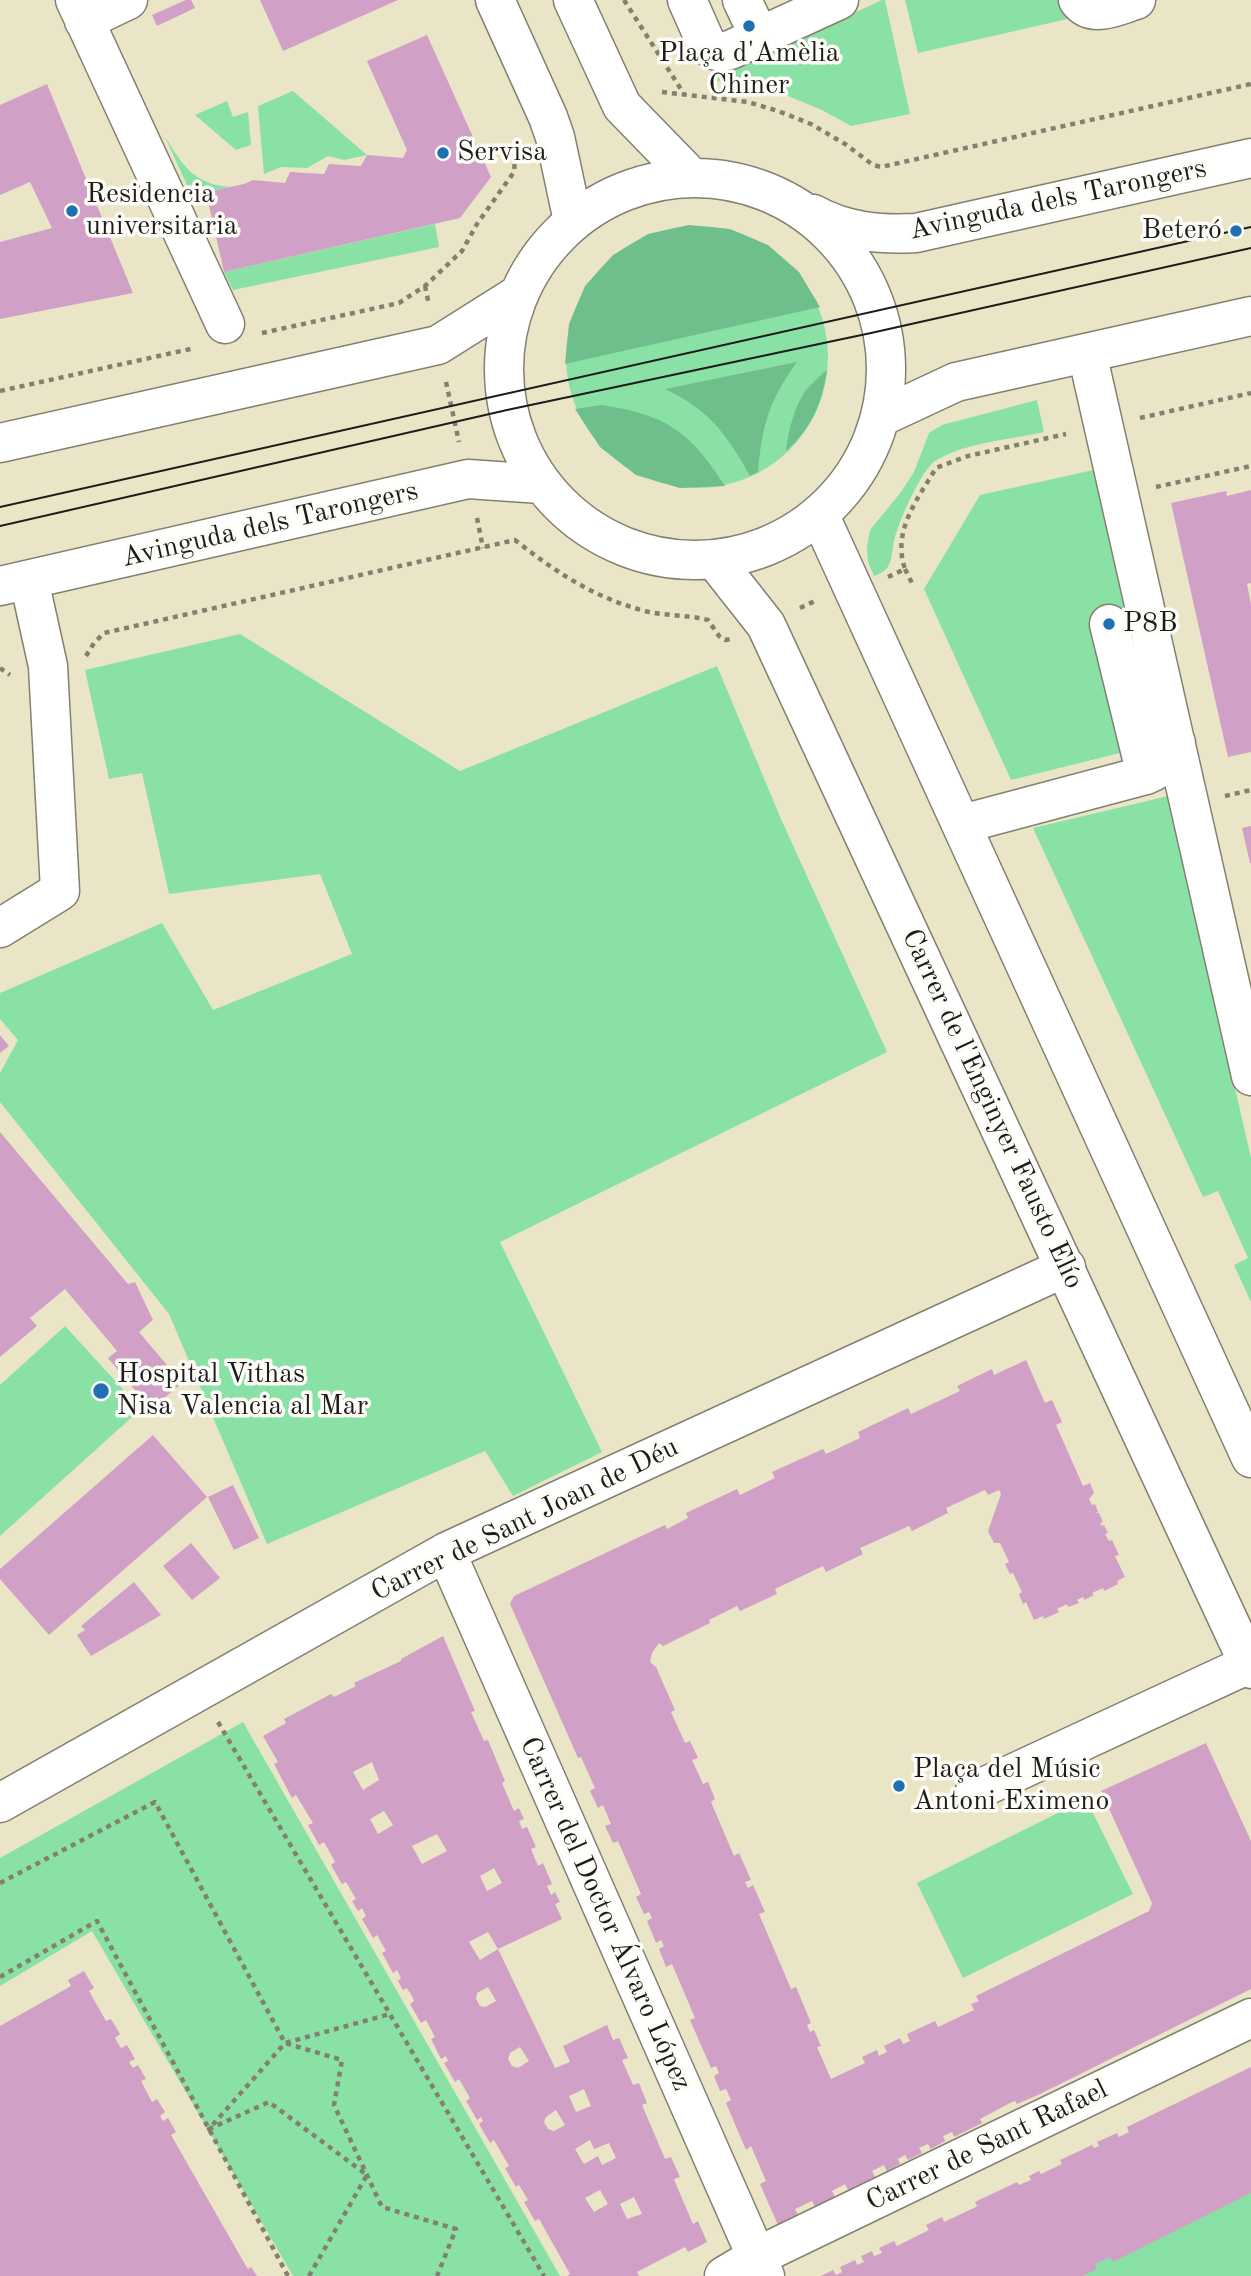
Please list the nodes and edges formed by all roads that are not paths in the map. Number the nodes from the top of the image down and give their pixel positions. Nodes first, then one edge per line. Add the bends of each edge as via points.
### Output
1 (128, 0) edge
2 (495, 0) edge
3 (573, 0) edge
4 (687, 0) edge
5 (742, 0) edge
6 (1078, 0) edge
7 (1136, 0) edge
8 (815, 5) edge
9 (79, 10) edge
10 (759, 36) junction
11 (1251, 158) edge
12 (691, 177) junction
13 (788, 201) junction
14 (573, 221) junction
15 (519, 294) junction
16 (1251, 316) edge
17 (225, 324) dead end
18 (1087, 353) junction
19 (881, 417) junction
20 (0, 443) edge
21 (541, 484) junction
22 (819, 514) junction
23 (714, 559) junction
24 (14, 583) edge
25 (1109, 624) dead end
26 (1176, 743) junction
27 (1146, 775) junction
28 (962, 824) junction
29 (0, 928) edge
30 (1251, 1076) edge
31 (1066, 1267) junction
32 (1251, 1458) edge
33 (446, 1552) junction
34 (1250, 1666) edge
35 (975, 1791) dead end
36 (0, 1803) edge
37 (1251, 2018) edge
38 (760, 2266) edge
39 (724, 2276) edge

1 - 9 main road
2 - 14 main road via 548,117
3 - 12 main road via 622,106
4 - 10 main road via 713,50 730,50
5 - 10 main road
6 - 7 main road via 1089,10 1099,11
8 - 10 main road
9 - 17 main road
11 - 13 main road, Avinguda dels Tarongers via 916,233 860,231 828,222
12 - 13 main road via 757,187
12 - 14 main road via 629,189
13 - 19 main road via 838,242 862,274 878,310 887,374
14 - 15 main road via 551,242
15 - 20 main road via 438,345
15 - 21 main road via 505,343 505,394 521,449
16 - 18 main road
18 - 19 main road via 956,382
18 - 26 main road
19 - 22 main road via 857,471
21 - 23 main road via 568,513 600,536 675,560
21 - 24 main road, Avinguda dels Tarongers via 468,480
22 - 23 main road via 770,545
22 - 28 main road
23 - 31 main road, Carrer de l'Enginyer Fausto Elío via 766,625
24 - 29 main road via 48,666 60,891
25 - 27 main road
26 - 27 main road via 1160,769
26 - 30 main road
27 - 28 main road
28 - 32 main road
31 - 33 main road, Carrer de Sant Joan de Déu
31 - 34 main road, Carrer de l'Enginyer Fausto Elío
33 - 36 main road, Carrer de Sant Joan de Déu
33 - 38 main road, Carrer del Doctor Álvaro López
34 - 35 main road
37 - 38 main road, Carrer de Sant Rafael
38 - 39 main road, Carrer de Sant Rafael

